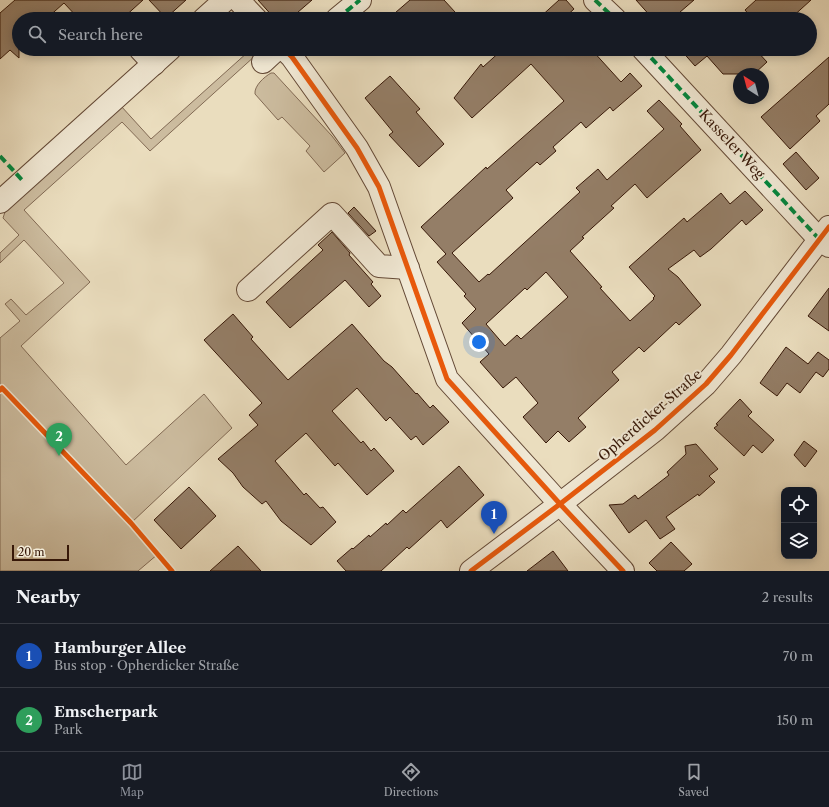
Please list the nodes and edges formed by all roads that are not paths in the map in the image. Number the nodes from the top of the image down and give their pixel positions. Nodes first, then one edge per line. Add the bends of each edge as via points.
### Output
1 (225, 0) edge
2 (238, 0) edge
3 (360, 0) edge
4 (595, 0) edge
5 (212, 12) edge
6 (249, 12) edge
7 (345, 12) edge
8 (608, 12) edge
9 (147, 56) edge
10 (285, 56) edge
11 (650, 56) edge
12 (0, 202) edge
13 (826, 237) edge
14 (408, 268) junction
15 (248, 290) dead end
16 (560, 504) junction
17 (471, 571) edge
18 (623, 571) edge

1 - 5 street
2 - 6 street
3 - 7 street
4 - 8 street
9 - 12 street
10 - 14 street via 356,148 379,187
11 - 13 street, Kasseler Weg
13 - 16 street, Opherdicker Straße via 706,384 654,430
14 - 15 street via 379,266 332,214
14 - 16 street via 447,379
16 - 17 street, Opherdicker Straße
16 - 18 street

